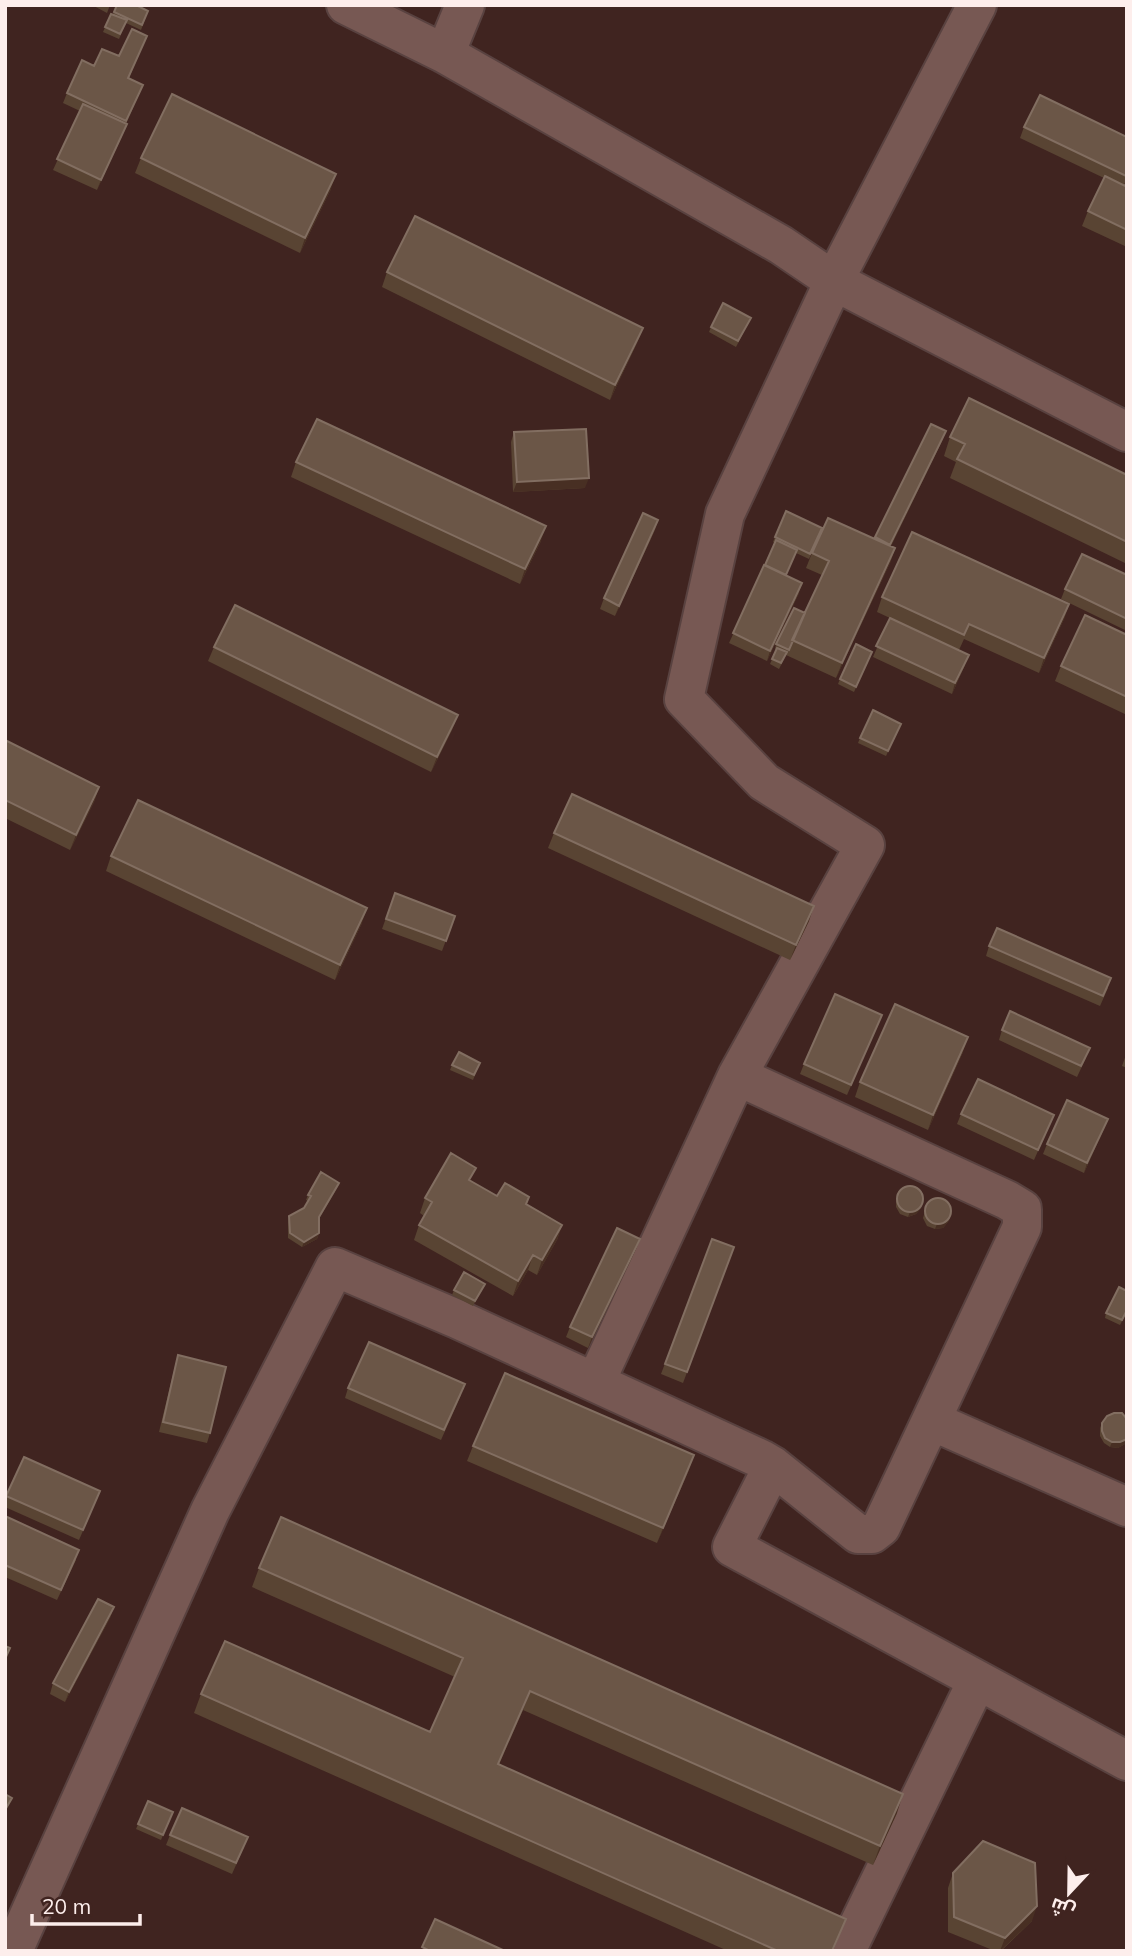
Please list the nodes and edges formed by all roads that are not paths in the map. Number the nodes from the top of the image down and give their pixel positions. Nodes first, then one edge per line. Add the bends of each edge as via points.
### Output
1 (346, 5) edge
2 (465, 5) edge
3 (977, 5) edge
4 (445, 54) junction
5 (834, 281) junction
6 (1127, 432) edge
7 (737, 1076) junction
8 (596, 1381) junction
9 (932, 1421) junction
10 (773, 1465) junction
11 (1127, 1507) edge
12 (977, 1681) junction
13 (1127, 1761) edge
14 (13, 1951) edge
15 (846, 1951) edge

1 - 4 street
2 - 4 street
3 - 5 street
4 - 5 street via 781,246
5 - 6 street
5 - 7 street via 725,514 684,699 764,782 865,845
7 - 8 street
7 - 9 street via 1022,1209 1022,1227
8 - 10 street
8 - 14 street via 335,1267 210,1511
9 - 10 street via 881,1527 872,1534 858,1534
9 - 11 street
10 - 12 street via 732,1548
12 - 13 street
12 - 15 street

